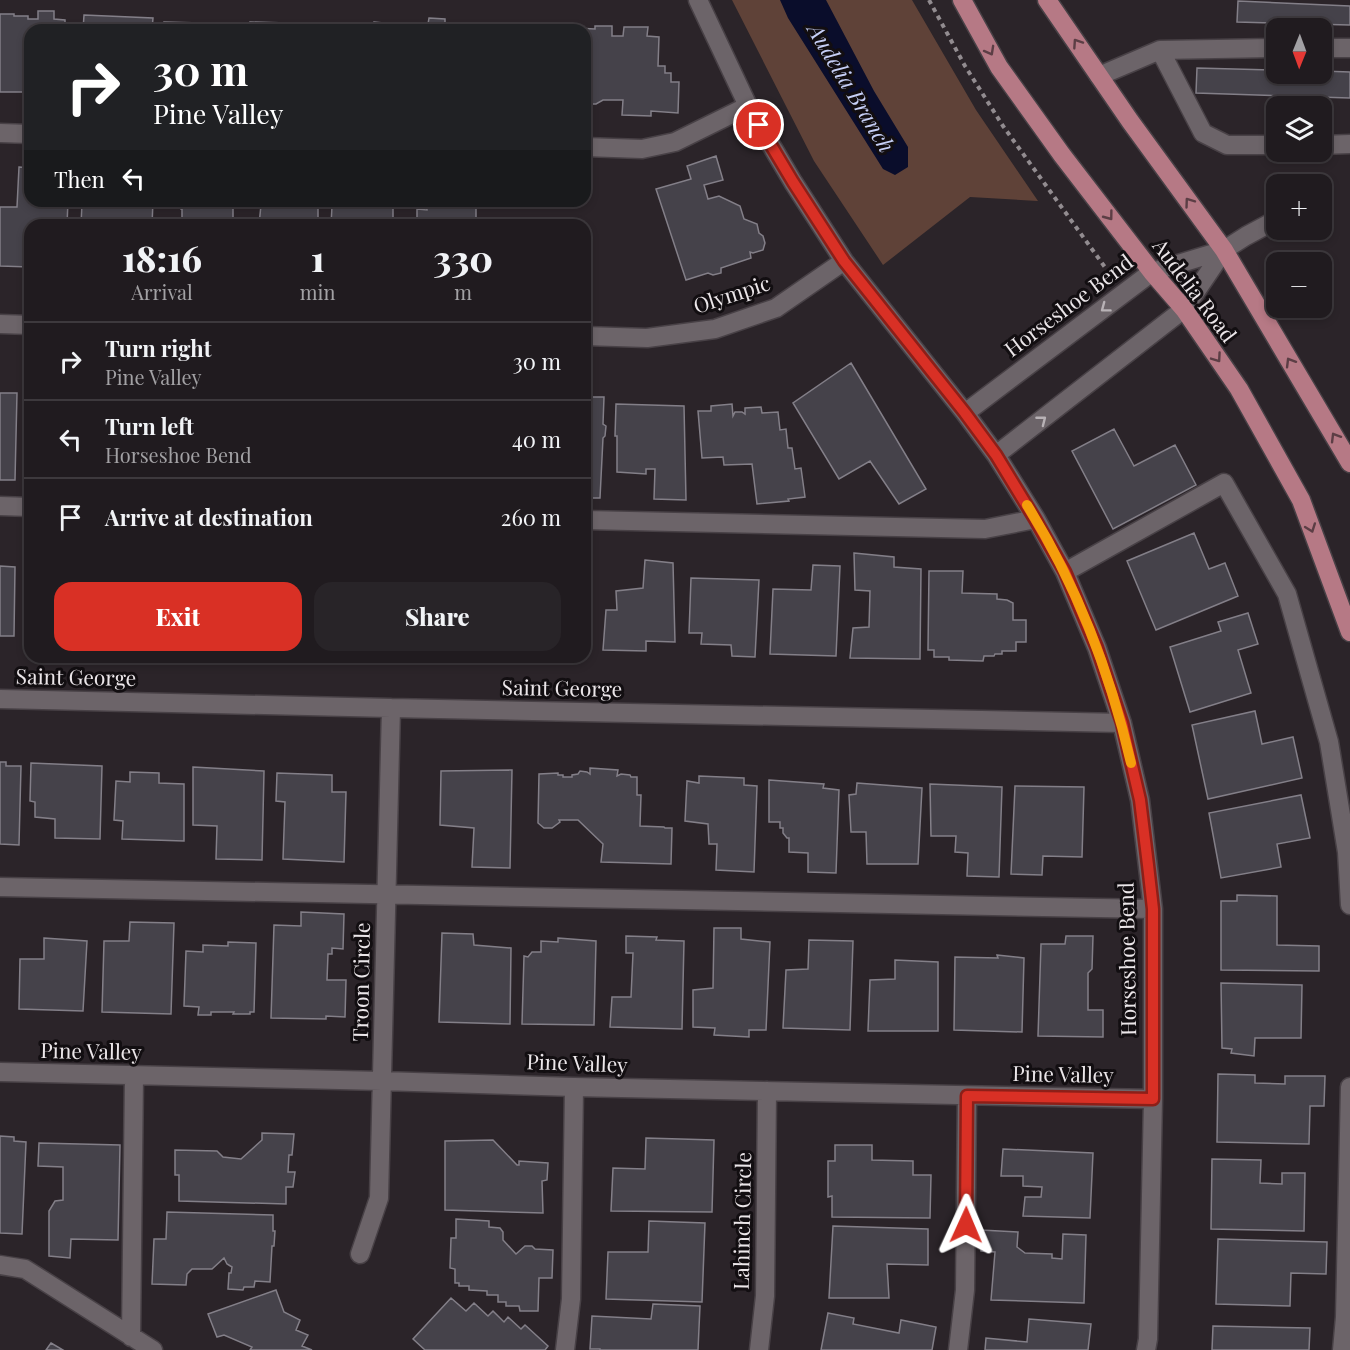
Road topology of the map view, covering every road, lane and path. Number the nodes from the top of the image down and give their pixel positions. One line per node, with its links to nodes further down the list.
1 (699, 0): 10 (street, Horseshoe Bend)
2 (929, 0): 20 (path)
3 (962, 0): 21 (main road, Audelia Road, one-way to 21)
4 (1047, 0): 9 (main road, Audelia Road, one-way to 4)
5 (1266, 48): 8 (street)
6 (1332, 48): 7 (street)
7 (1350, 48)
8 (1160, 50): 9 (street); 14 (street)
9 (1099, 76): 18 (main road, Audelia Road, one-way to 9)
10 (748, 106): 16 (street); 19 (street, Horseshoe Bend)
11 (0, 133): 12 (street)
12 (24, 134)
13 (1350, 144): 15 (street)
14 (1266, 145)
15 (1332, 145)
16 (591, 147)
17 (1266, 225): 18 (street)
18 (1224, 250): 21 (street, Horseshoe Bend); 22 (street); 28 (main road, Audelia Road, one-way to 18)
19 (844, 261): 25 (street, Olympic); 26 (street, Horseshoe Bend)
20 (1107, 270)
21 (1152, 272): 22 (main road, Audelia Road); 26 (street, Horseshoe Bend, one-way to 26)
22 (1184, 309): 27 (street, one-way to 22); 34 (main road, Audelia Road, one-way to 34)
23 (0, 324): 24 (street)
24 (24, 325)
25 (591, 336)
26 (965, 413): 27 (street, Horseshoe Bend)
27 (996, 455): 31 (street, Horseshoe Bend)
28 (1350, 463)
29 (0, 506): 30 (street)
30 (24, 507)
31 (1035, 519): 32 (street); 33 (street, Horseshoe Bend)
32 (591, 520)
33 (1065, 572): 37 (street, Horseshoe Bend); 40 (street)
34 (1350, 632)
35 (0, 699): 36 (street, Saint George)
36 (390, 708): 37 (street, Saint George); 39 (street, Troon Circle)
37 (1122, 723): 41 (street, Horseshoe Bend)
38 (0, 887): 39 (street)
39 (386, 893): 41 (street); 44 (street, Troon Circle)
40 (1350, 905)
41 (1153, 909): 49 (street, Horseshoe Bend)
42 (0, 1072): 43 (street, Pine Valley)
43 (134, 1075): 44 (street, Pine Valley); 52 (street)
44 (382, 1081): 45 (street, Pine Valley); 50 (street, Troon Circle)
45 (574, 1087): 47 (street, Pine Valley); 54 (street)
46 (1350, 1087): 58 (street)
47 (767, 1092): 48 (street, Pine Valley); 55 (street, Lahinch Circle)
48 (967, 1096): 49 (street, Pine Valley); 56 (street)
49 (1153, 1099): 57 (street, Horseshoe Bend)
50 (360, 1254)
51 (0, 1264): 52 (street)
52 (131, 1337): 53 (street)
53 (153, 1350)
54 (565, 1350)
55 (759, 1350)
56 (958, 1350)
57 (1146, 1350)
58 (1342, 1350)

